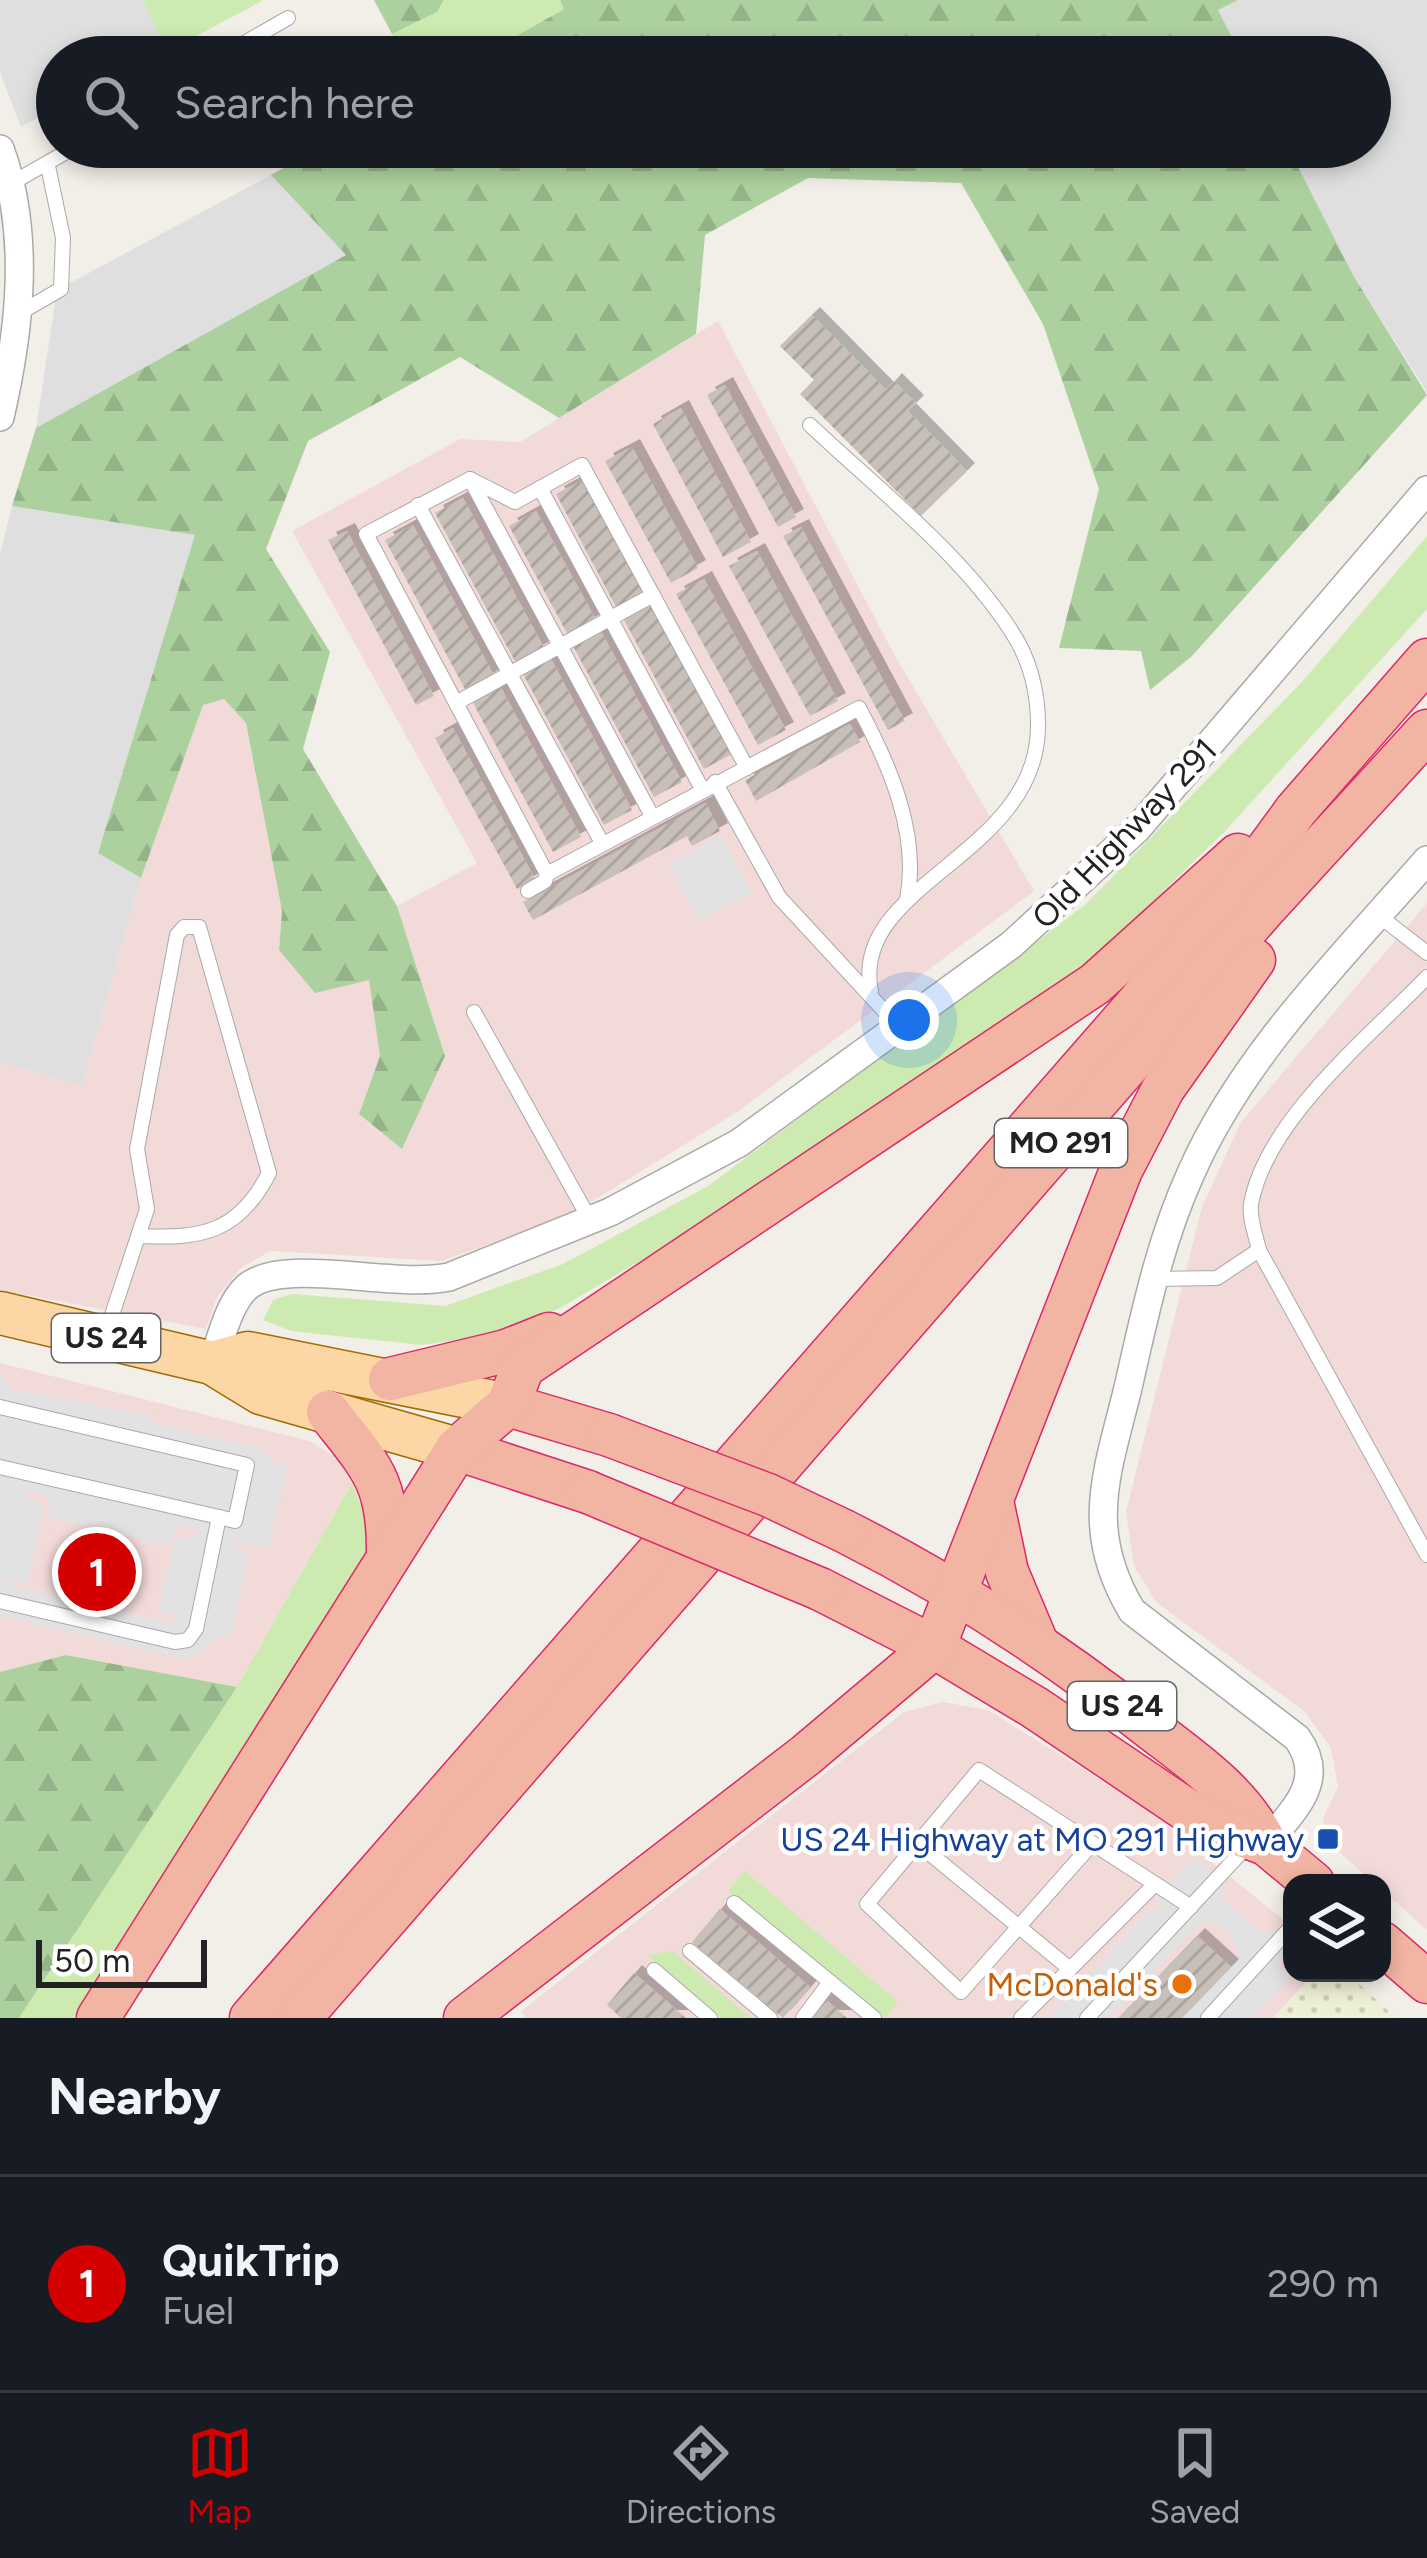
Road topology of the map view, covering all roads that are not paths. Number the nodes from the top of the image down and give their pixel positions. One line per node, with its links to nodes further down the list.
1 (288, 18): 2 (lane)
2 (257, 36)
3 (0, 149): 6 (street)
4 (44, 168): 6 (lane)
5 (48, 168): 7 (lane)
6 (12, 183): 7 (street)
7 (18, 314): 8 (street)
8 (0, 418)
9 (810, 425): 30 (lane)
10 (470, 479): 11 (lane); 13 (lane); 16 (lane)
11 (540, 488): 14 (lane); 15 (lane)
12 (1427, 490): 36 (street, Old Highway 291)
13 (418, 506): 18 (lane); 19 (lane)
14 (653, 595): 15 (lane); 21 (lane)
15 (611, 619): 16 (lane); 23 (lane)
16 (560, 646): 18 (lane); 25 (lane)
17 (1427, 659): 24 (highway, MO 291)
18 (510, 674): 19 (lane); 26 (lane)
19 (456, 703): 28 (lane)
20 (1427, 731): 22 (highway, MO 291)
21 (747, 768): 23 (lane); 30 (lane)
22 (1391, 770): 51 (highway); 78 (highway, MO 291)
23 (709, 785): 25 (lane); 34 (lane)
24 (1296, 810): 41 (highway); 77 (highway, MO 291)
25 (652, 816): 26 (lane)
26 (602, 844): 28 (lane)
27 (1427, 860): 31 (street)
28 (547, 874): 29 (lane)
29 (528, 891)
30 (908, 900): 34 (lane)
31 (1378, 915): 32 (lane); 40 (street)
32 (1427, 953)
33 (1427, 977): 39 (lane)
34 (871, 991): 36 (lane)
35 (474, 1012): 37 (lane)
36 (900, 1028): 37 (street, Old Highway 291)
37 (590, 1220): 44 (street, Old Highway 291)
38 (142, 1236): 38 (lane); 43 (lane)
39 (1259, 1250): 40 (lane); 54 (lane)
40 (1154, 1279): 62 (street)
41 (600, 1312): 45 (highway); 46 (highway)
42 (0, 1313): 43 (main road, US 24)
43 (105, 1338): 44 (main road, US 24)
44 (212, 1363): 45 (main road, US 24); 48 (main road, US 24)
45 (390, 1379): 46 (main road, US 24)
46 (508, 1405): 49 (highway); 55 (highway, US 24, bridge)
47 (0, 1407): 52 (lane)
48 (328, 1412): 49 (main road, US 24); 53 (highway)
49 (457, 1448): 53 (highway); 58 (highway, US 24, bridge)
50 (0, 1467): 52 (lane)
51 (992, 1501): 55 (highway); 57 (highway)
52 (219, 1517): 56 (lane)
53 (388, 1555): 76 (highway)
54 (1427, 1555)
55 (957, 1592): 57 (highway, US 24); 58 (highway)
56 (0, 1600)
57 (1036, 1640): 62 (highway, US 24)
58 (934, 1647): 59 (highway, US 24); 60 (highway)
59 (976, 1672): 60 (highway); 62 (highway, US 24)
60 (877, 1697): 79 (highway)
61 (916, 1842): 63 (lane); 68 (lane); 68 (lane)
62 (1259, 1842): 64 (highway, US 24); 67 (lane)
63 (1091, 1845): 65 (lane); 68 (lane)
64 (1301, 1874)
65 (1154, 1885): 67 (lane); 73 (lane)
66 (734, 1903): 74 (lane)
67 (1191, 1906): 85 (lane)
68 (1021, 1925): 73 (lane)
69 (1283, 1936): 86 (lane)
70 (690, 1951): 81 (lane)
71 (1391, 1951): 75 (highway)
72 (654, 1970): 80 (lane)
73 (1070, 1970): 84 (lane)
74 (830, 1982): 82 (lane); 83 (lane)
75 (1427, 1982)
76 (98, 2018)
77 (251, 2018)
78 (300, 2018)
79 (465, 2018)
80 (710, 2018)
81 (770, 2018)
82 (803, 2018)
83 (874, 2018)
84 (1021, 2018)
85 (1088, 2018)
86 (1208, 2018)

